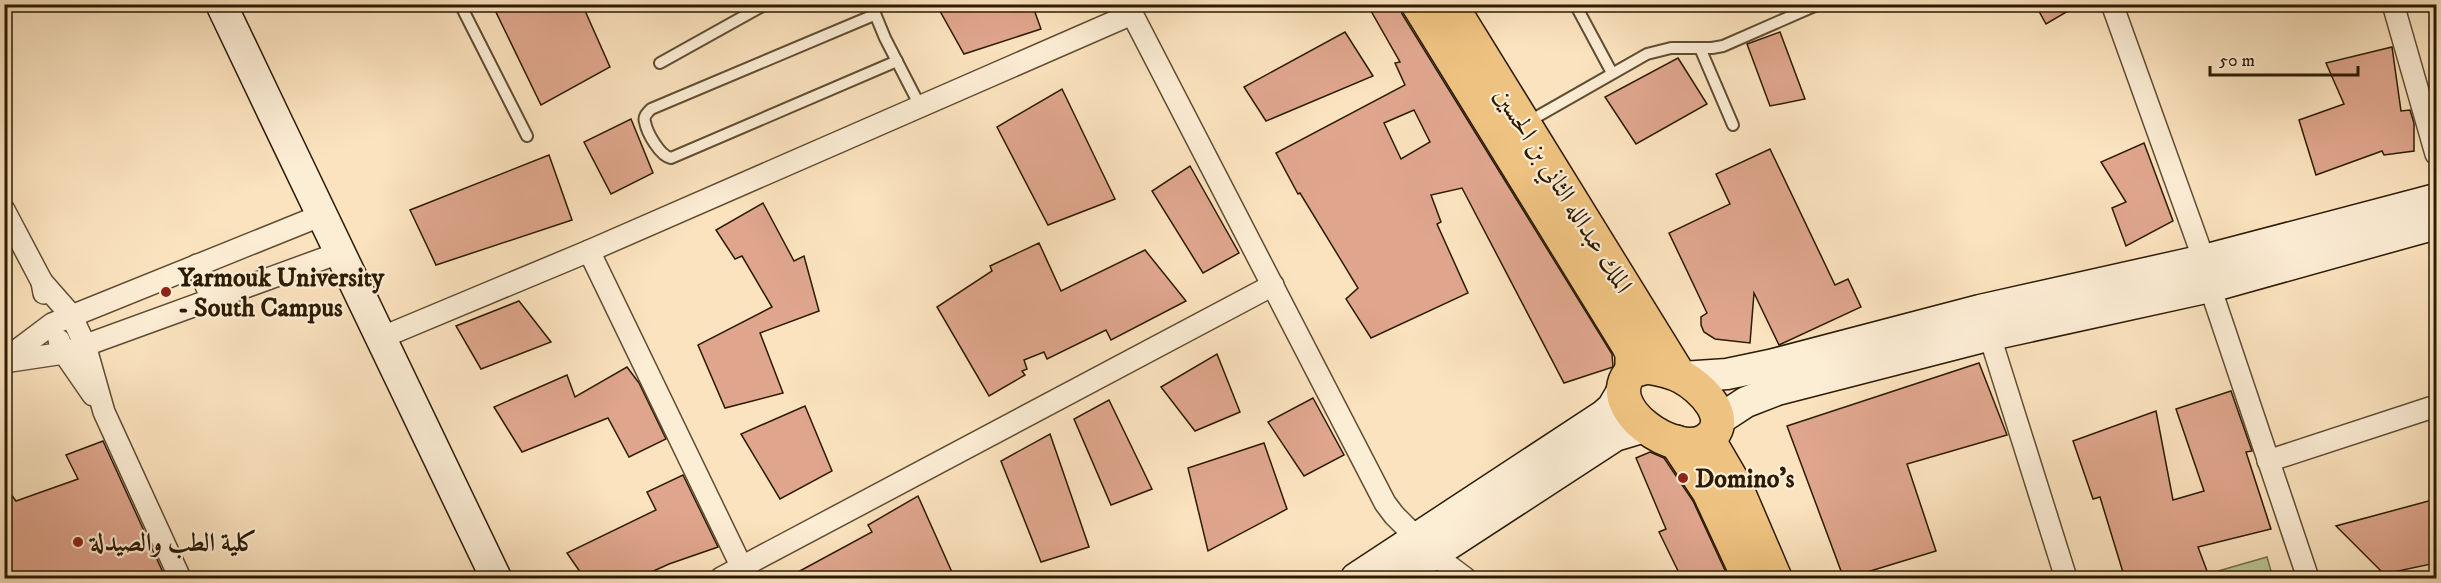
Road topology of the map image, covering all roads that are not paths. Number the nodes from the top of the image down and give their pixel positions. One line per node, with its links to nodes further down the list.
1 (221, 4): 23 (street)
2 (460, 4): 19 (lane)
3 (766, 4): 14 (lane)
4 (1418, 4): 40 (main road, الملك عبدالله الثاني بن الحسين)
5 (1450, 4): 17 (main road, الملك عبدالله الثاني بن الحسين)
6 (1575, 4): 15 (lane)
7 (1819, 4): 12 (lane)
8 (2112, 4): 28 (street)
9 (2393, 4): 20 (street)
10 (1129, 9): 16 (street); 30 (street)
11 (873, 10): 13 (lane); 13 (lane)
12 (1701, 48): 15 (lane); 18 (lane)
13 (897, 61): 16 (lane)
14 (660, 63)
15 (1611, 73): 17 (lane)
16 (920, 106): 25 (street)
17 (1523, 125): 39 (main road, الملك عبدالله الثاني بن الحسين)
18 (1733, 125)
19 (527, 136)
20 (2436, 154)
21 (2436, 199): 28 (street)
22 (4, 210): 29 (street)
23 (322, 215): 26 (street); 27 (street)
24 (2436, 224): 28 (street)
25 (589, 251): 35 (street); 47 (street)
26 (339, 253): 31 (street); 35 (street)
27 (197, 265): 31 (street); 32 (street)
28 (2207, 274): 33 (street); 45 (street)
29 (42, 282): 32 (street); 34 (street)
30 (1273, 285): 46 (street); 47 (street)
31 (212, 299): 36 (street)
32 (71, 315): 34 (street); 36 (street)
33 (1986, 323): 39 (street); 44 (street); 56 (street)
34 (52, 324): 37 (street); 38 (street)
35 (383, 338): 49 (street)
36 (85, 345): 37 (street); 42 (street)
37 (64, 353): 38 (street); 42 (street)
38 (4, 361)
39 (1681, 376): 40 (main road); 44 (main road)
40 (1627, 381): 43 (main road); 46 (street)
41 (2436, 406): 45 (street)
42 (104, 412): 48 (street)
43 (1645, 427): 44 (main road); 46 (street)
44 (1701, 434): 54 (main road); 55 (main road)
45 (2268, 461): 57 (street)
46 (1425, 546): 51 (street); 52 (street); 53 (street)
47 (744, 573): 50 (street)
48 (180, 579)
49 (496, 579)
50 (721, 579)
51 (1356, 579)
52 (1397, 579)
53 (1465, 579)
54 (1749, 579)
55 (1775, 579)
56 (2066, 579)
57 (2308, 579)

